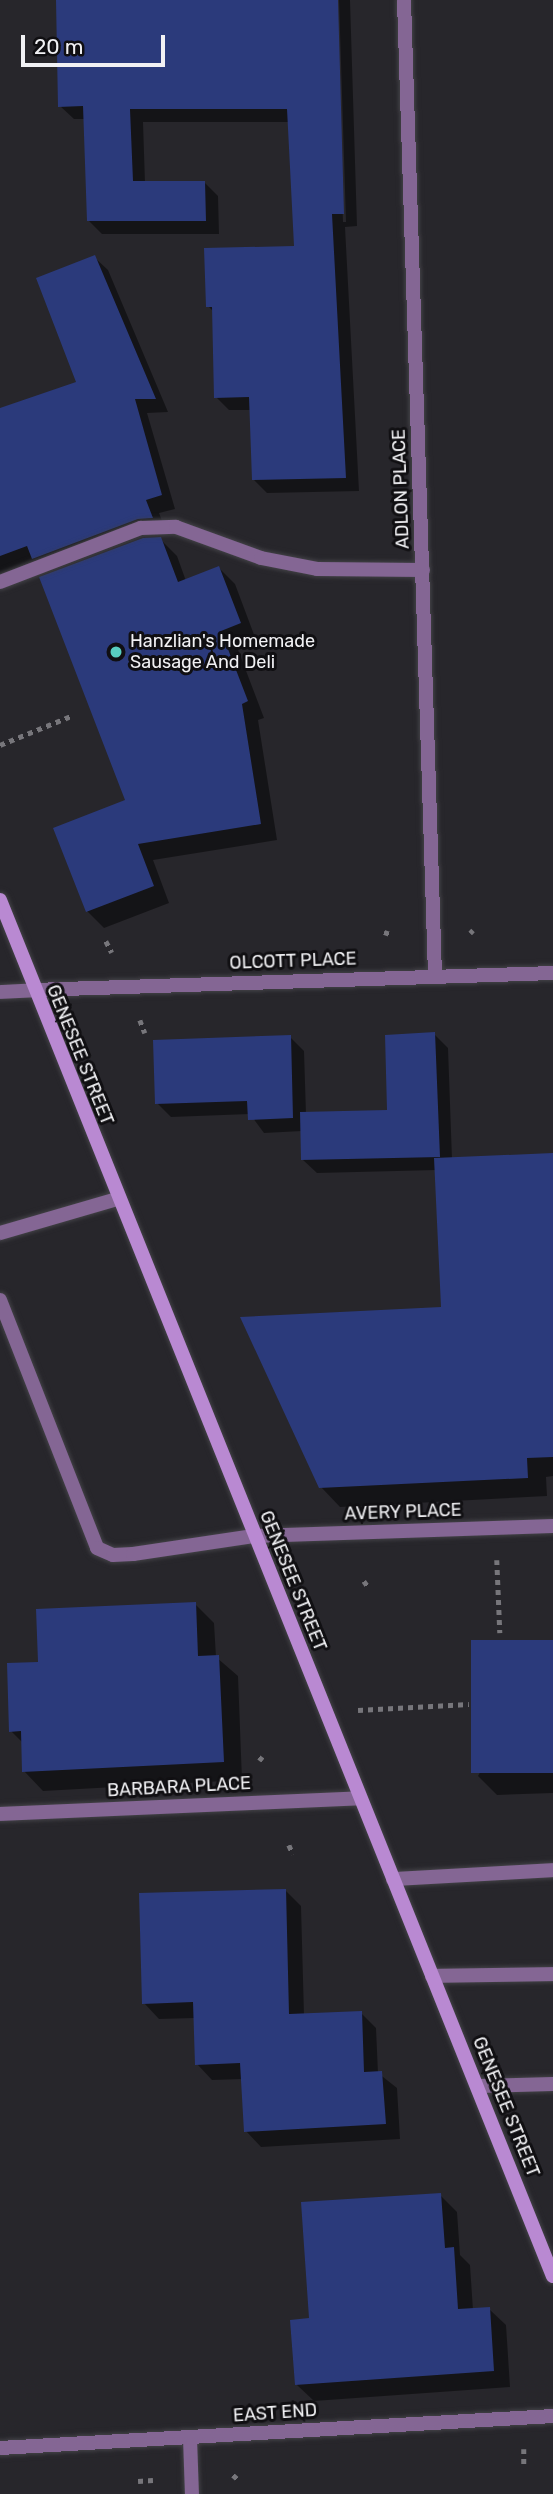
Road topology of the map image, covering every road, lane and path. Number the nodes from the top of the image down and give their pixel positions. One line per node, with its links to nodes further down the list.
1 (404, 0): 2 (street, ADLON PLACE)
2 (423, 570): 3 (street); 10 (street, ADLON PLACE)
3 (0, 583)
4 (71, 716): 5 (path)
5 (0, 745)
6 (0, 900): 11 (main road, GENESEE STREET)
7 (106, 941): 8 (path)
8 (111, 953)
9 (553, 973): 10 (street, OLCOTT PLACE)
10 (435, 976): 11 (street, OLCOTT PLACE)
11 (33, 990): 12 (street, OLCOTT PLACE); 15 (main road, GENESEE STREET)
12 (0, 992)
13 (140, 1020): 14 (path)
14 (145, 1032)
15 (117, 1199): 16 (street); 19 (main road, GENESEE STREET)
16 (0, 1233)
17 (0, 1300): 19 (street, AVERY PLACE)
18 (553, 1526): 19 (street, AVERY PLACE)
19 (254, 1536): 26 (main road, GENESEE STREET)
20 (497, 1562): 23 (path)
21 (364, 1581): 22 (path)
22 (369, 1588)
23 (500, 1633)
24 (470, 1704): 25 (path)
25 (382, 1709)
26 (360, 1798): 27 (street, BARBARA PLACE); 31 (main road, GENESEE STREET)
27 (0, 1814)
28 (289, 1845): 29 (path)
29 (293, 1854)
30 (553, 1870): 31 (street)
31 (393, 1879): 33 (main road, GENESEE STREET)
32 (553, 1974): 33 (street)
33 (432, 1976): 35 (main road, GENESEE STREET)
34 (553, 2084): 35 (street)
35 (477, 2086): 36 (main road, GENESEE STREET)
36 (553, 2276)
37 (553, 2416): 38 (street, EAST END)
38 (190, 2438): 40 (street, EAST END); 46 (street)
39 (523, 2445): 41 (path)
40 (0, 2448)
41 (524, 2466)
42 (233, 2475): 45 (path)
43 (153, 2480): 44 (path)
44 (138, 2481)
45 (240, 2481)
46 (192, 2494)

